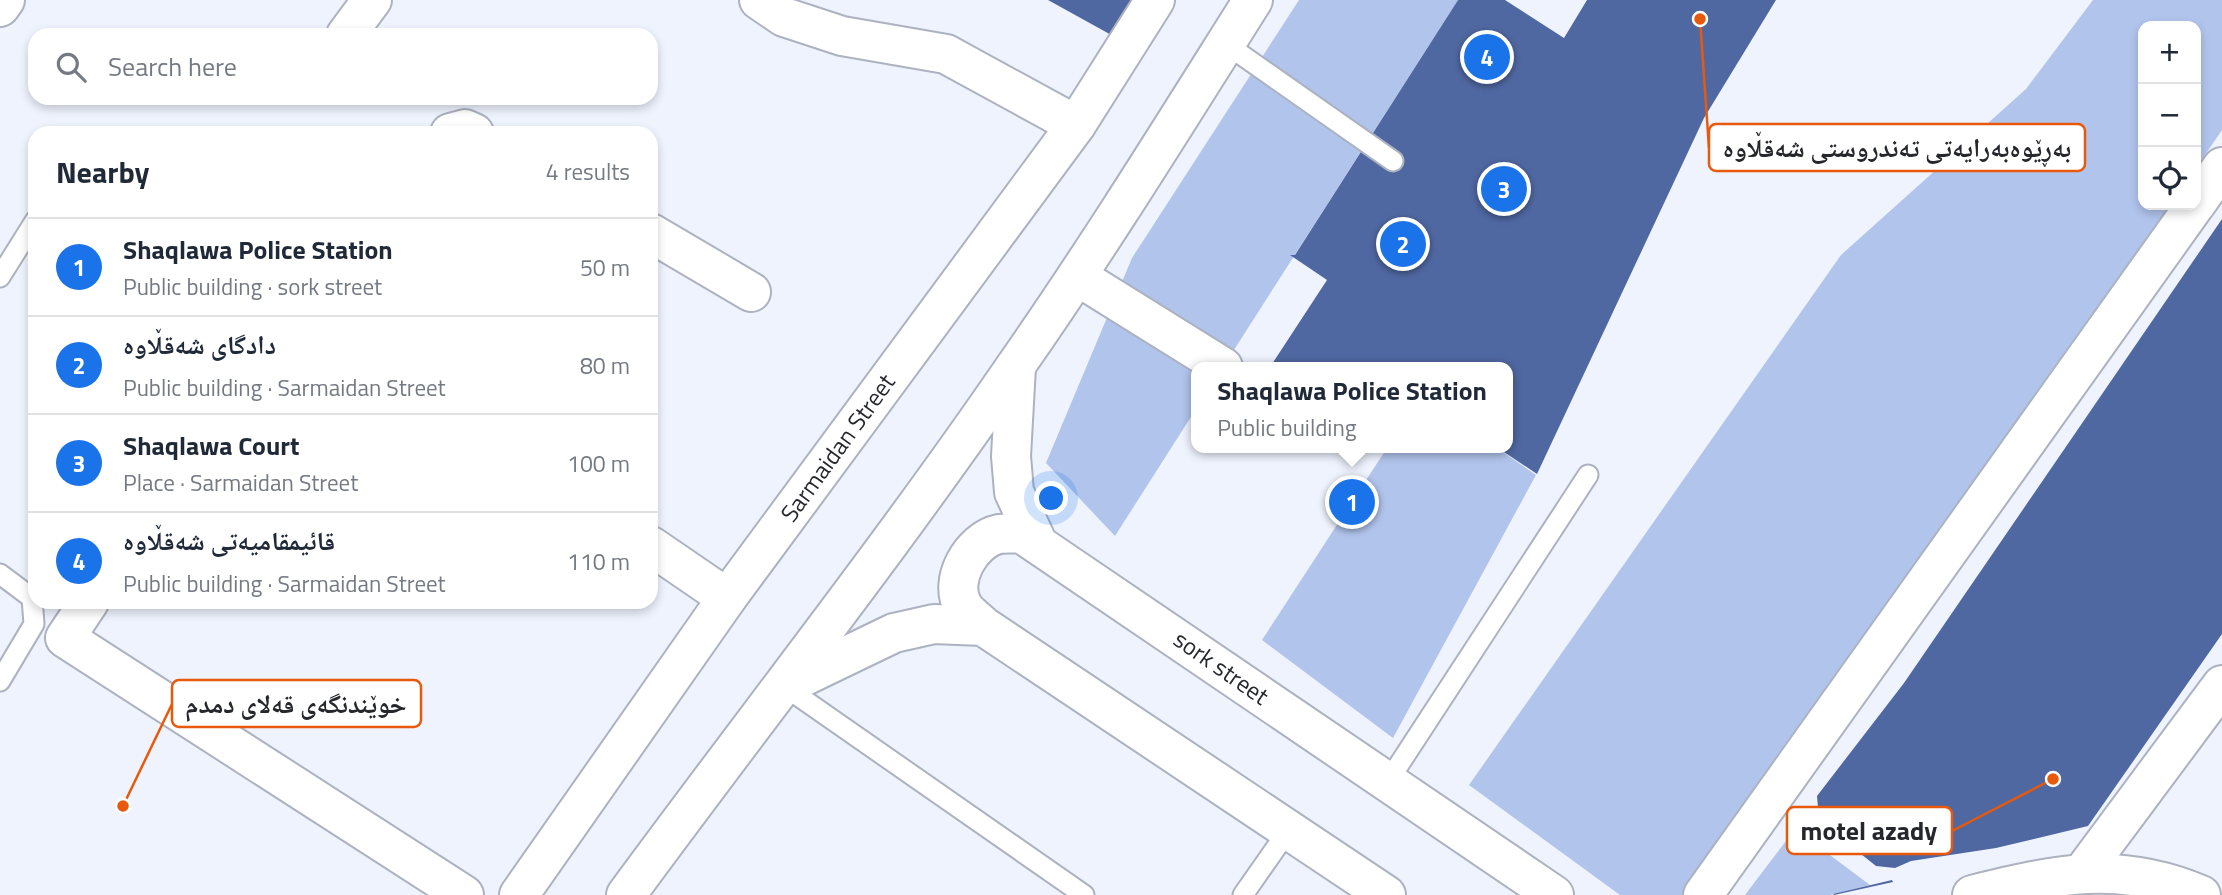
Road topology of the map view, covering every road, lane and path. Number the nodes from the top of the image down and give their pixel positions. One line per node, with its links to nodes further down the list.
1 (5, 0): 6 (street)
2 (372, 0): 7 (street)
3 (759, 0): 9 (street)
4 (1155, 0): 9 (street, Sarmaidan Street)
5 (1253, 0): 8 (street)
6 (0, 7)
7 (351, 28)
8 (1226, 44): 10 (lane); 16 (street)
9 (1076, 125): 26 (street, Sarmaidan Street)
10 (1392, 161)
11 (2222, 167): 12 (street)
12 (2201, 196)
13 (2191, 210): 43 (street)
14 (28, 232): 17 (lane)
15 (658, 237): 18 (street)
16 (1077, 276): 19 (street); 20 (street)
17 (0, 277)
18 (751, 292)
19 (1215, 362)
20 (1016, 367): 22 (street); 32 (street)
21 (1588, 474): 33 (lane)
22 (1037, 542): 29 (street); 33 (street, sork street)
23 (658, 551): 26 (street)
24 (0, 574): 25 (lane)
25 (28, 595)
26 (727, 598): 37 (street, Sarmaidan Street)
27 (33, 609): 30 (lane)
28 (84, 609): 36 (street)
29 (983, 626): 32 (street); 34 (street)
30 (0, 681)
31 (2222, 685): 35 (street)
32 (783, 686): 38 (street); 39 (lane)
33 (1387, 783): 42 (street, sork street)
34 (1287, 832): 40 (lane); 41 (street)
35 (2082, 872): 44 (street); 45 (street)
36 (464, 895)
37 (519, 895)
38 (626, 895)
39 (1084, 895)
40 (1243, 895)
41 (1386, 895)
42 (1554, 895)
43 (1703, 895)
44 (1972, 895)
45 (2202, 895)

